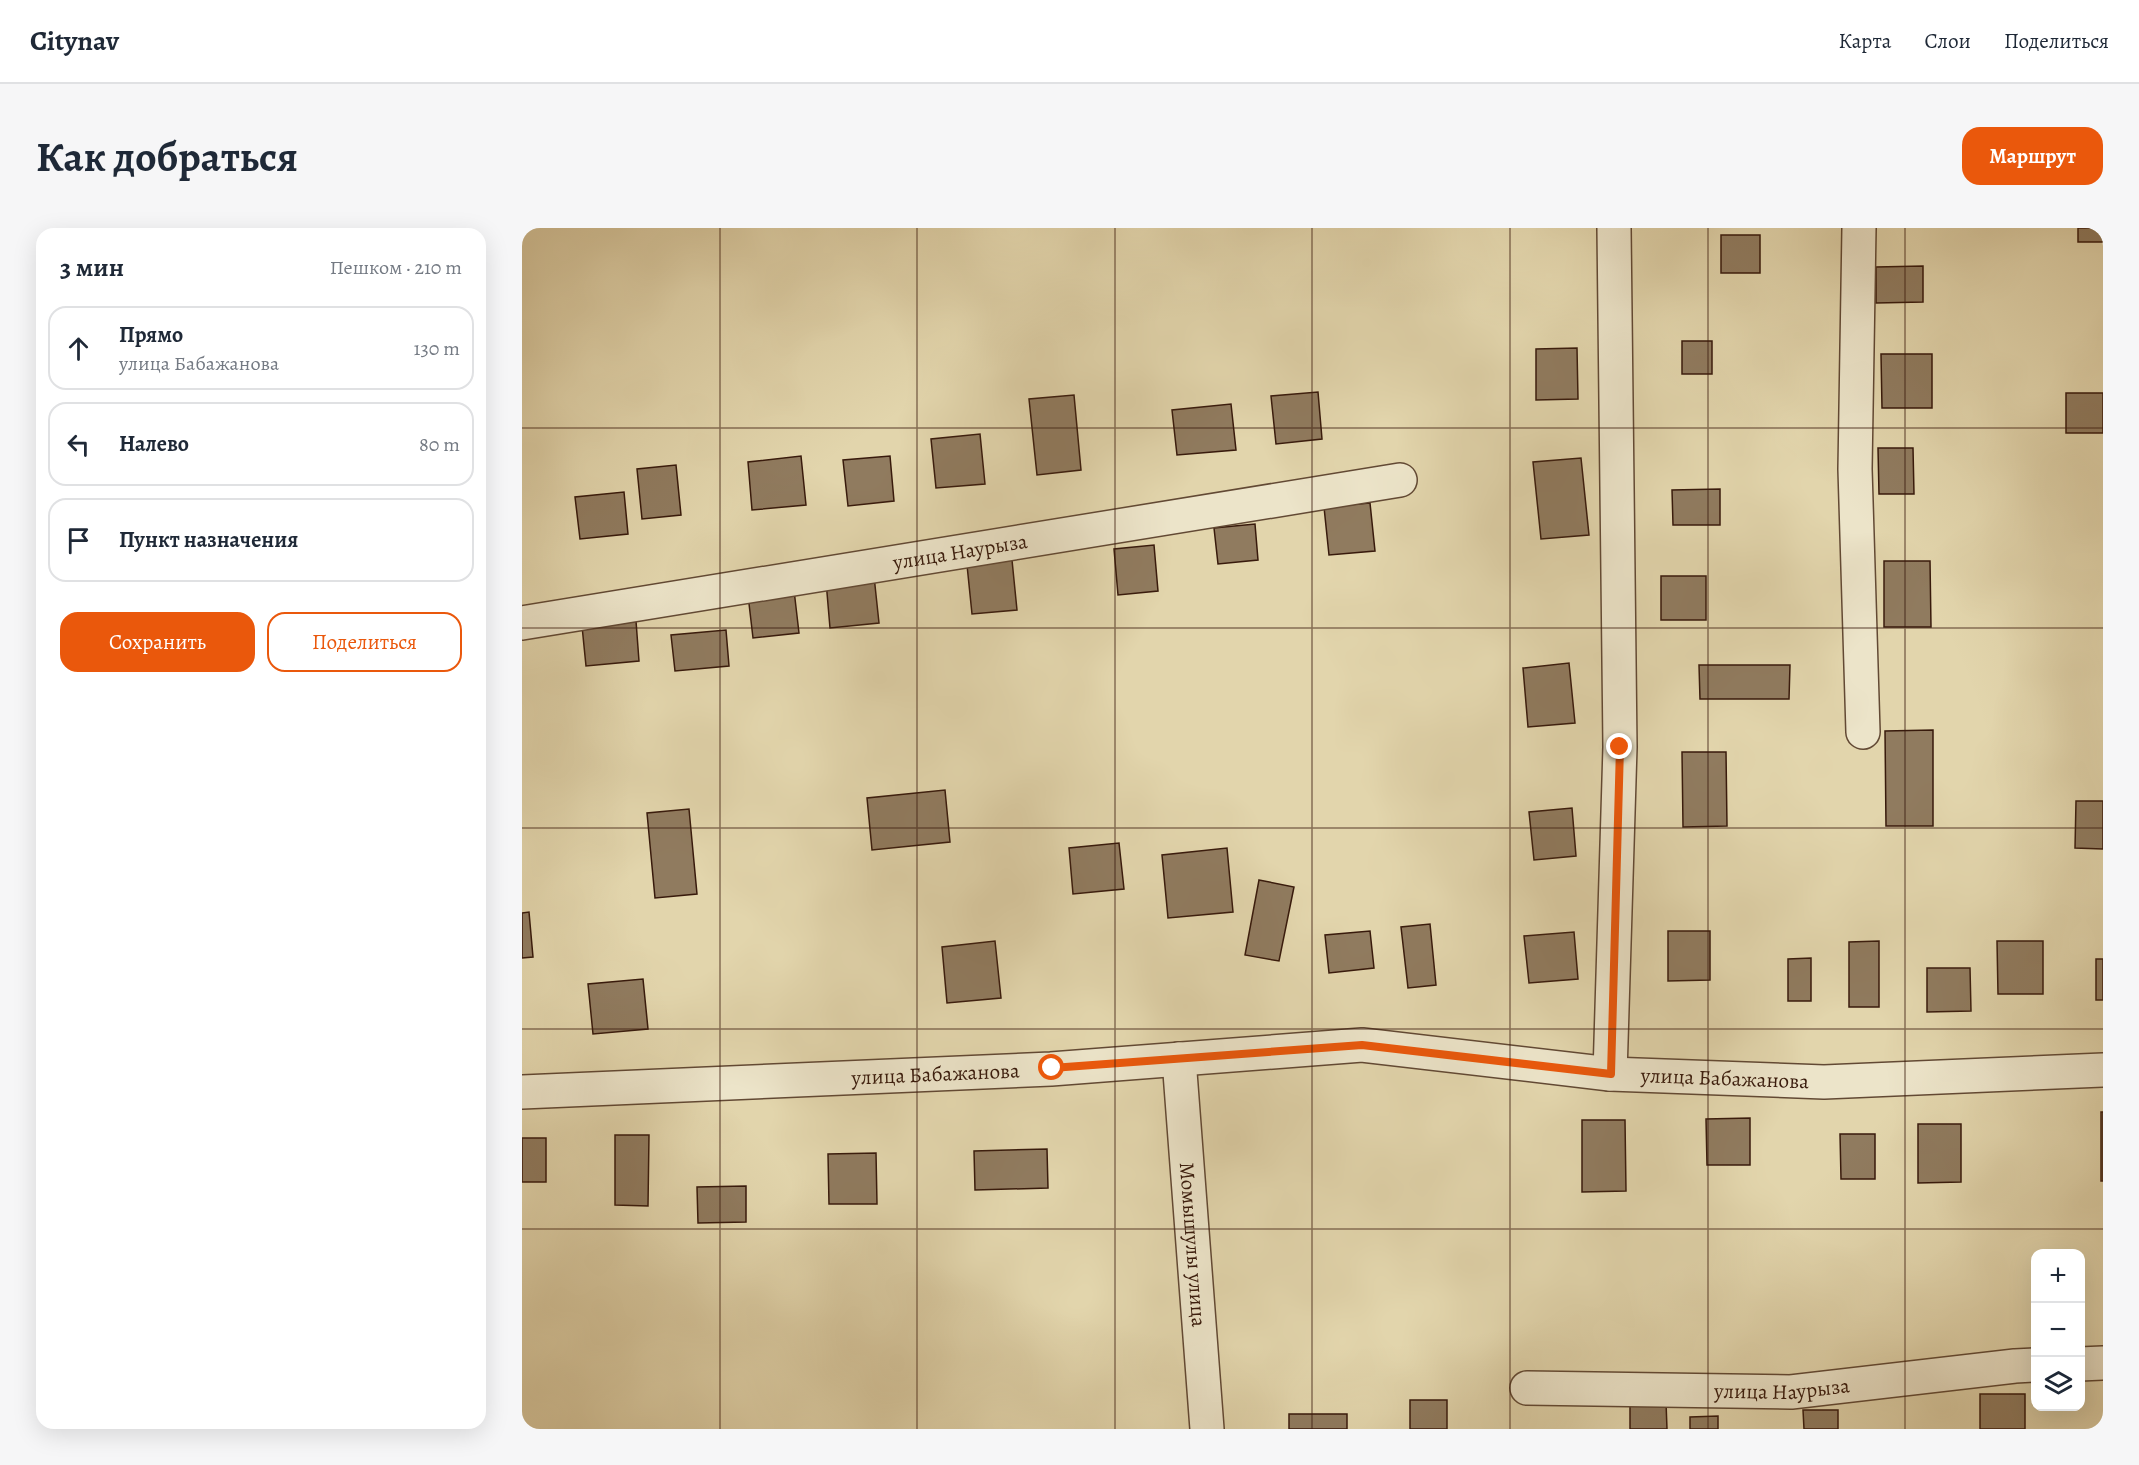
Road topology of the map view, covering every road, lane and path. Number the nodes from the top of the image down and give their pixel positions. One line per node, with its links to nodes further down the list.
1 (1614, 228): 8 (street)
2 (1859, 228): 5 (street)
3 (1400, 480): 4 (street, улица Наурыза)
4 (522, 623)
5 (1863, 732)
6 (1179, 1059): 8 (street, улица Бабажанова); 9 (street, улица Бабажанова); 14 (street, Момышулы улица)
7 (2103, 1070): 8 (street, улица Бабажанова)
8 (1611, 1074)
9 (522, 1092)
10 (2103, 1363): 11 (street)
11 (2085, 1364)
12 (2031, 1365): 13 (street, улица Наурыза)
13 (1527, 1388)
14 (1207, 1429)

